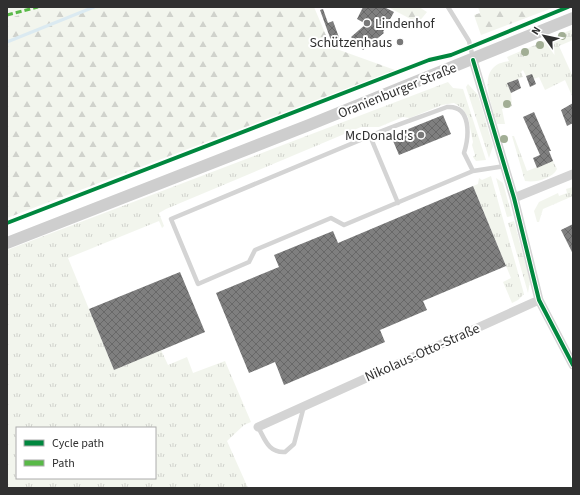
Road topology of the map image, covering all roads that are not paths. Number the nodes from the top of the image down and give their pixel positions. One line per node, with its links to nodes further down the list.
1 (448, 7): 3 (lane)
2 (573, 18): 3 (main road, Oranienburger Straße)
3 (473, 60): 5 (street); 10 (main road, Oranienburger Straße)
4 (370, 136): 6 (lane); 9 (lane); 9 (lane)
5 (505, 166): 6 (lane); 8 (street)
6 (473, 172): 9 (lane)
7 (573, 174): 8 (street)
8 (514, 198): 11 (street)
9 (398, 203)
10 (7, 243)
11 (539, 300): 12 (street); 13 (street, Nikolaus-Otto-Straße)
12 (573, 365)
13 (304, 406): 14 (street, Nikolaus-Otto-Straße); 14 (lane, Nikolaus-Otto-Straße)
14 (258, 427)

